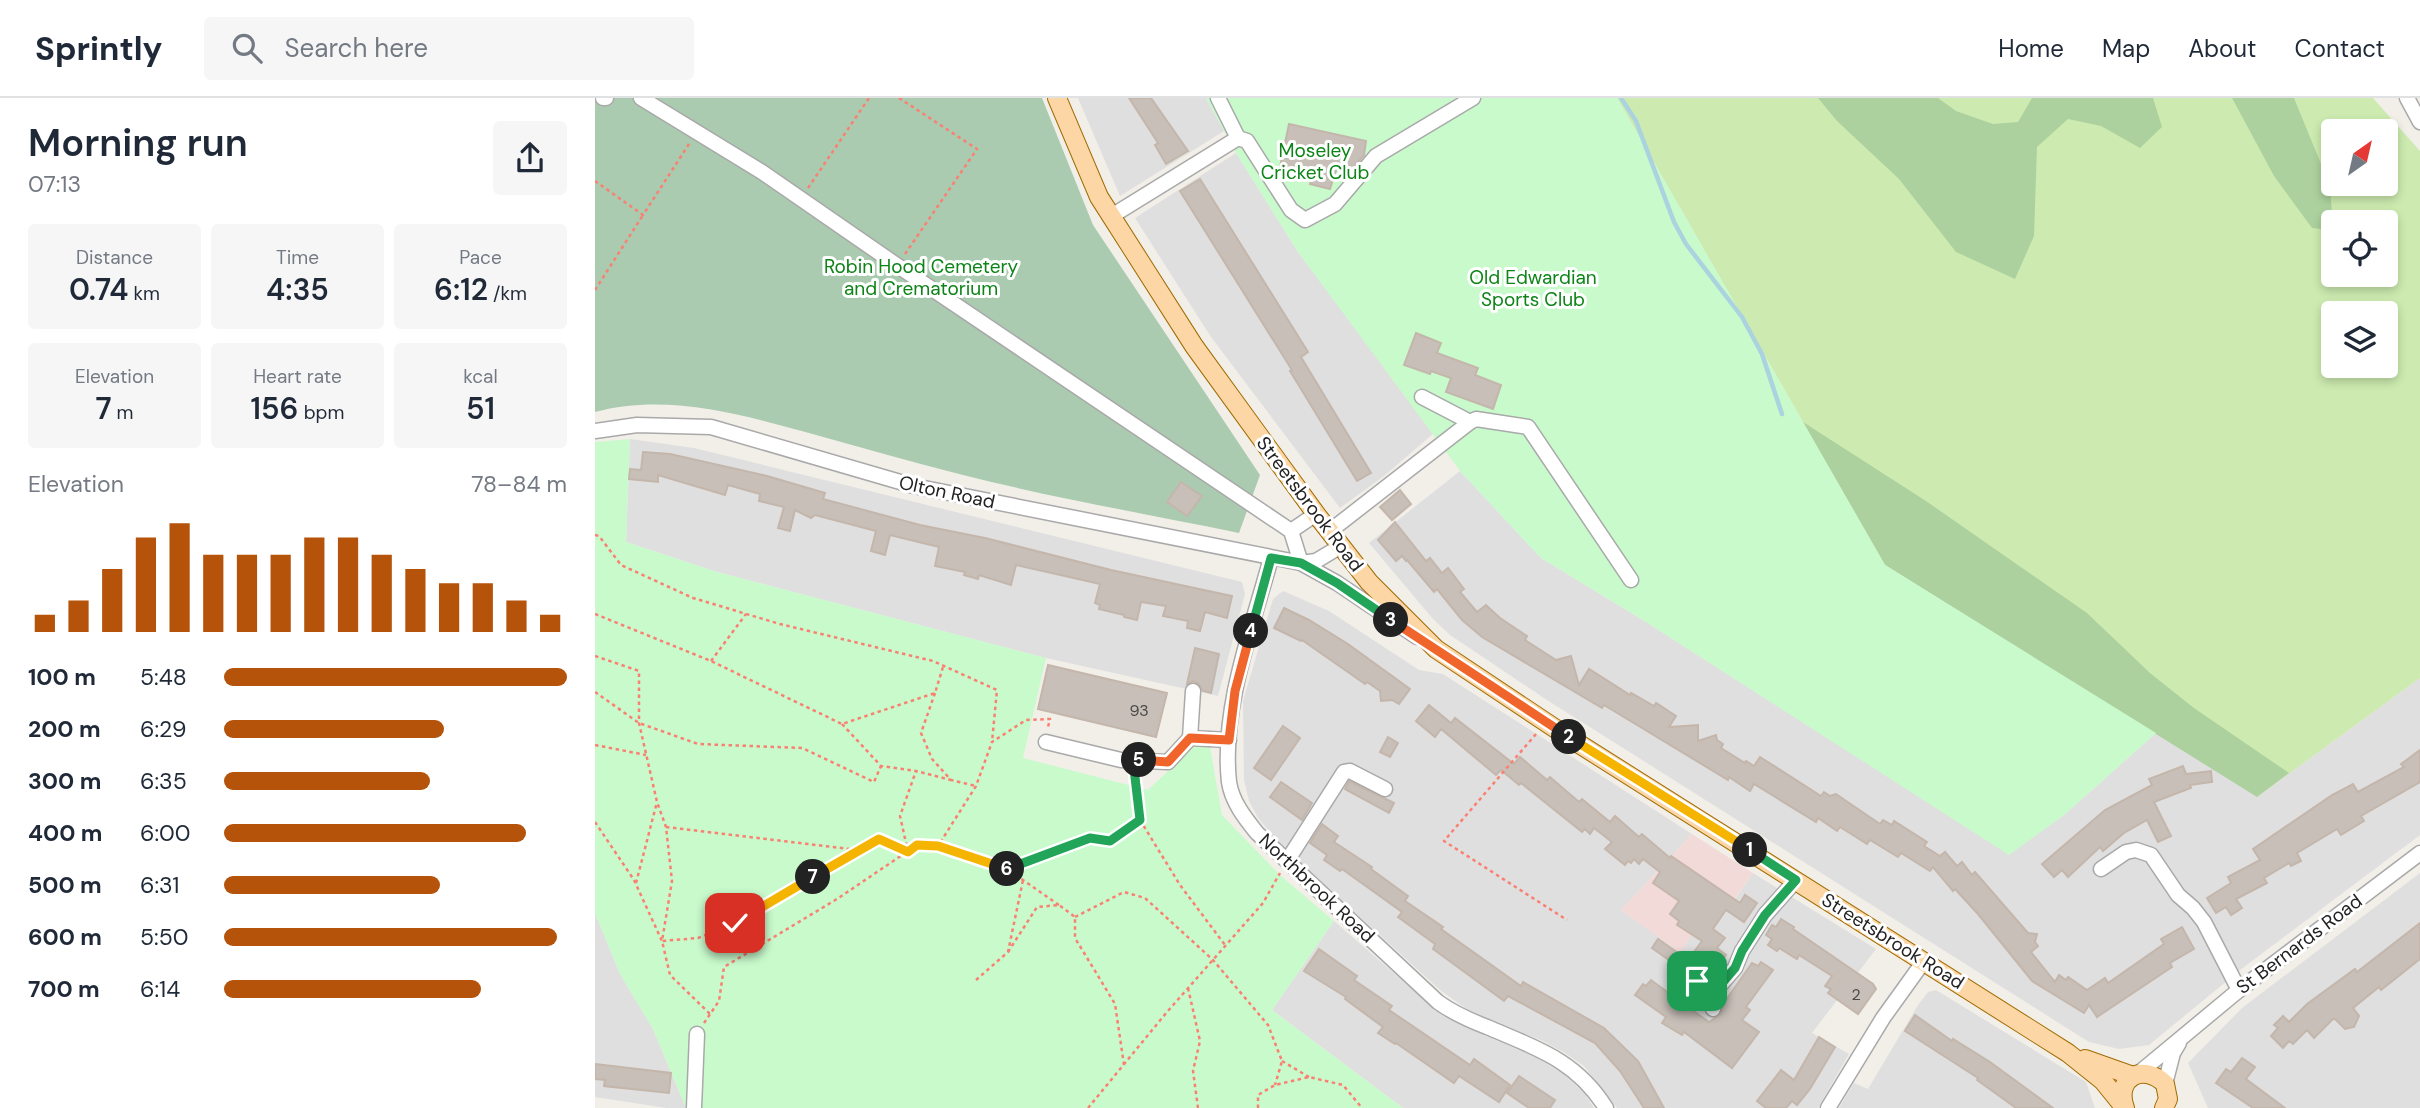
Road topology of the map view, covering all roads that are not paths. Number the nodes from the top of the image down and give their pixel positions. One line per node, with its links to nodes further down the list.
1 (641, 98): 13 (street)
2 (1057, 98): 8 (main road, Streetsbrook Road)
3 (1218, 98): 7 (street)
4 (1473, 98): 7 (street)
5 (2407, 98): 6 (street)
6 (2420, 122)
7 (1238, 138): 8 (street)
8 (1110, 217): 12 (main road, Streetsbrook Road)
9 (1422, 397): 10 (street)
10 (1470, 422): 14 (street); 18 (street)
11 (595, 430): 16 (street, Olton Road)
12 (1316, 514): 13 (street); 14 (main road, Streetsbrook Road)
13 (1291, 531): 17 (street)
14 (1330, 531): 15 (main road, Streetsbrook Road)
15 (1341, 546): 17 (street); 19 (main road, Streetsbrook Road)
16 (1271, 558): 17 (street, Olton Road); 22 (street, Northbrook Road)
17 (1301, 563): 19 (street, Olton Road)
18 (1631, 580)
19 (1436, 649): 28 (main road, Streetsbrook Road)
20 (1193, 691): 21 (street)
21 (1190, 738): 22 (street); 23 (street)
22 (1229, 740): 26 (street, Northbrook Road)
23 (1046, 742)
24 (1385, 789): 26 (street)
25 (2420, 853): 32 (street, St Bernards Road)
26 (1287, 861): 40 (street, Northbrook Road)
27 (2101, 869): 32 (street)
28 (1796, 880): 29 (main road, Streetsbrook Road); 31 (street)
29 (1924, 961): 36 (main road, Streetsbrook Road); 41 (street)
30 (1697, 981): 31 (street)
31 (1716, 990): 33 (street)
32 (2239, 990): 35 (street, St Bernards Road)
33 (1713, 1009)
34 (697, 1034): 39 (street)
35 (2181, 1039): 37 (street, St Bernards Road); 38 (street, St Bernards Road)
36 (2069, 1053): 37 (main road, Streetsbrook Road); 42 (main road, Streetsbrook Road)
37 (2136, 1075): 38 (main road, Streetsbrook Road); 42 (main road)
38 (2166, 1095): 43 (main road)
39 (694, 1108)
40 (1606, 1108)
41 (1828, 1108)
42 (2124, 1108)
43 (2181, 1108)

